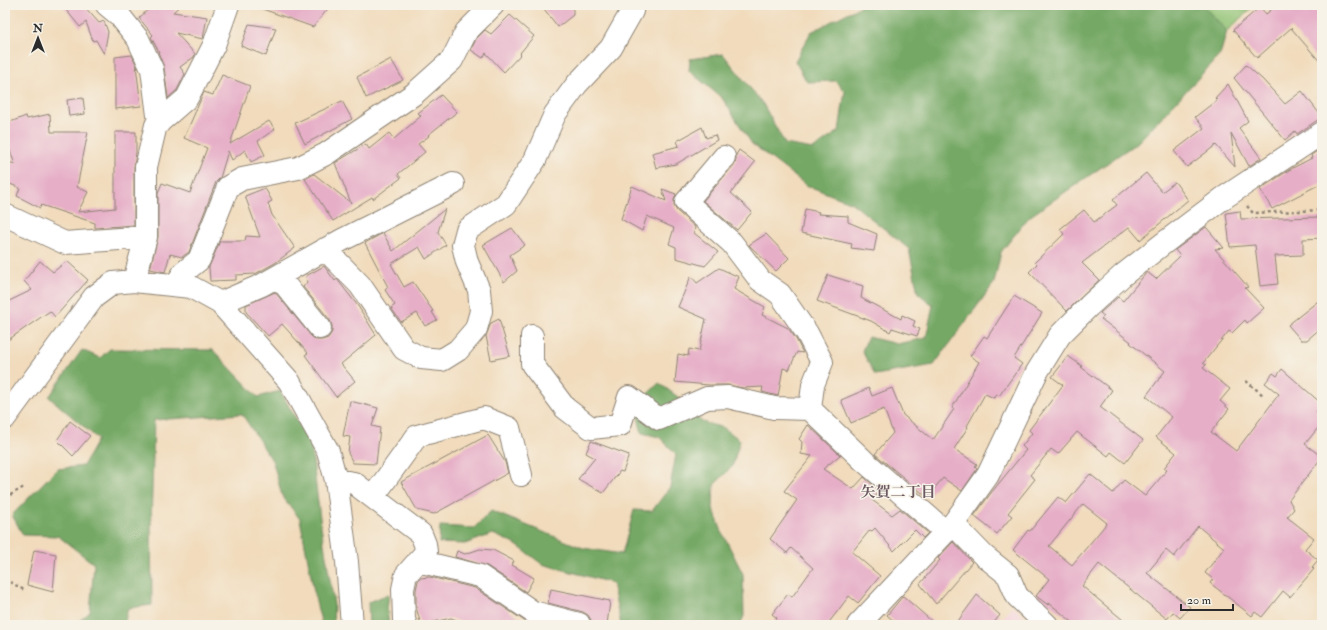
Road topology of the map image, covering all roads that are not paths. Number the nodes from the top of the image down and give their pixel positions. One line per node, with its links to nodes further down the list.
1 (107, 5): 5 (street)
2 (228, 5): 5 (street)
3 (493, 5): 14 (street)
4 (633, 5): 11 (street)
5 (159, 123): 10 (street)
6 (1322, 133): 23 (street)
7 (724, 156): 18 (street)
8 (453, 184): 11 (street)
9 (5, 215): 10 (street)
10 (146, 237): 13 (street)
11 (325, 249): 12 (street)
12 (278, 276): 15 (street); 16 (street)
13 (134, 281): 14 (street); 19 (street)
14 (176, 285): 15 (street)
15 (220, 303): 21 (street)
16 (320, 328)
17 (532, 336): 18 (street)
18 (810, 409): 23 (street)
19 (5, 418)
20 (521, 475): 22 (street)
21 (336, 480): 22 (street); 26 (street)
22 (373, 497): 24 (street)
23 (949, 528): 28 (street); 29 (street)
24 (418, 561): 25 (street); 27 (street)
25 (579, 624)
26 (352, 625)
27 (406, 625)
28 (858, 625)
29 (1047, 625)

